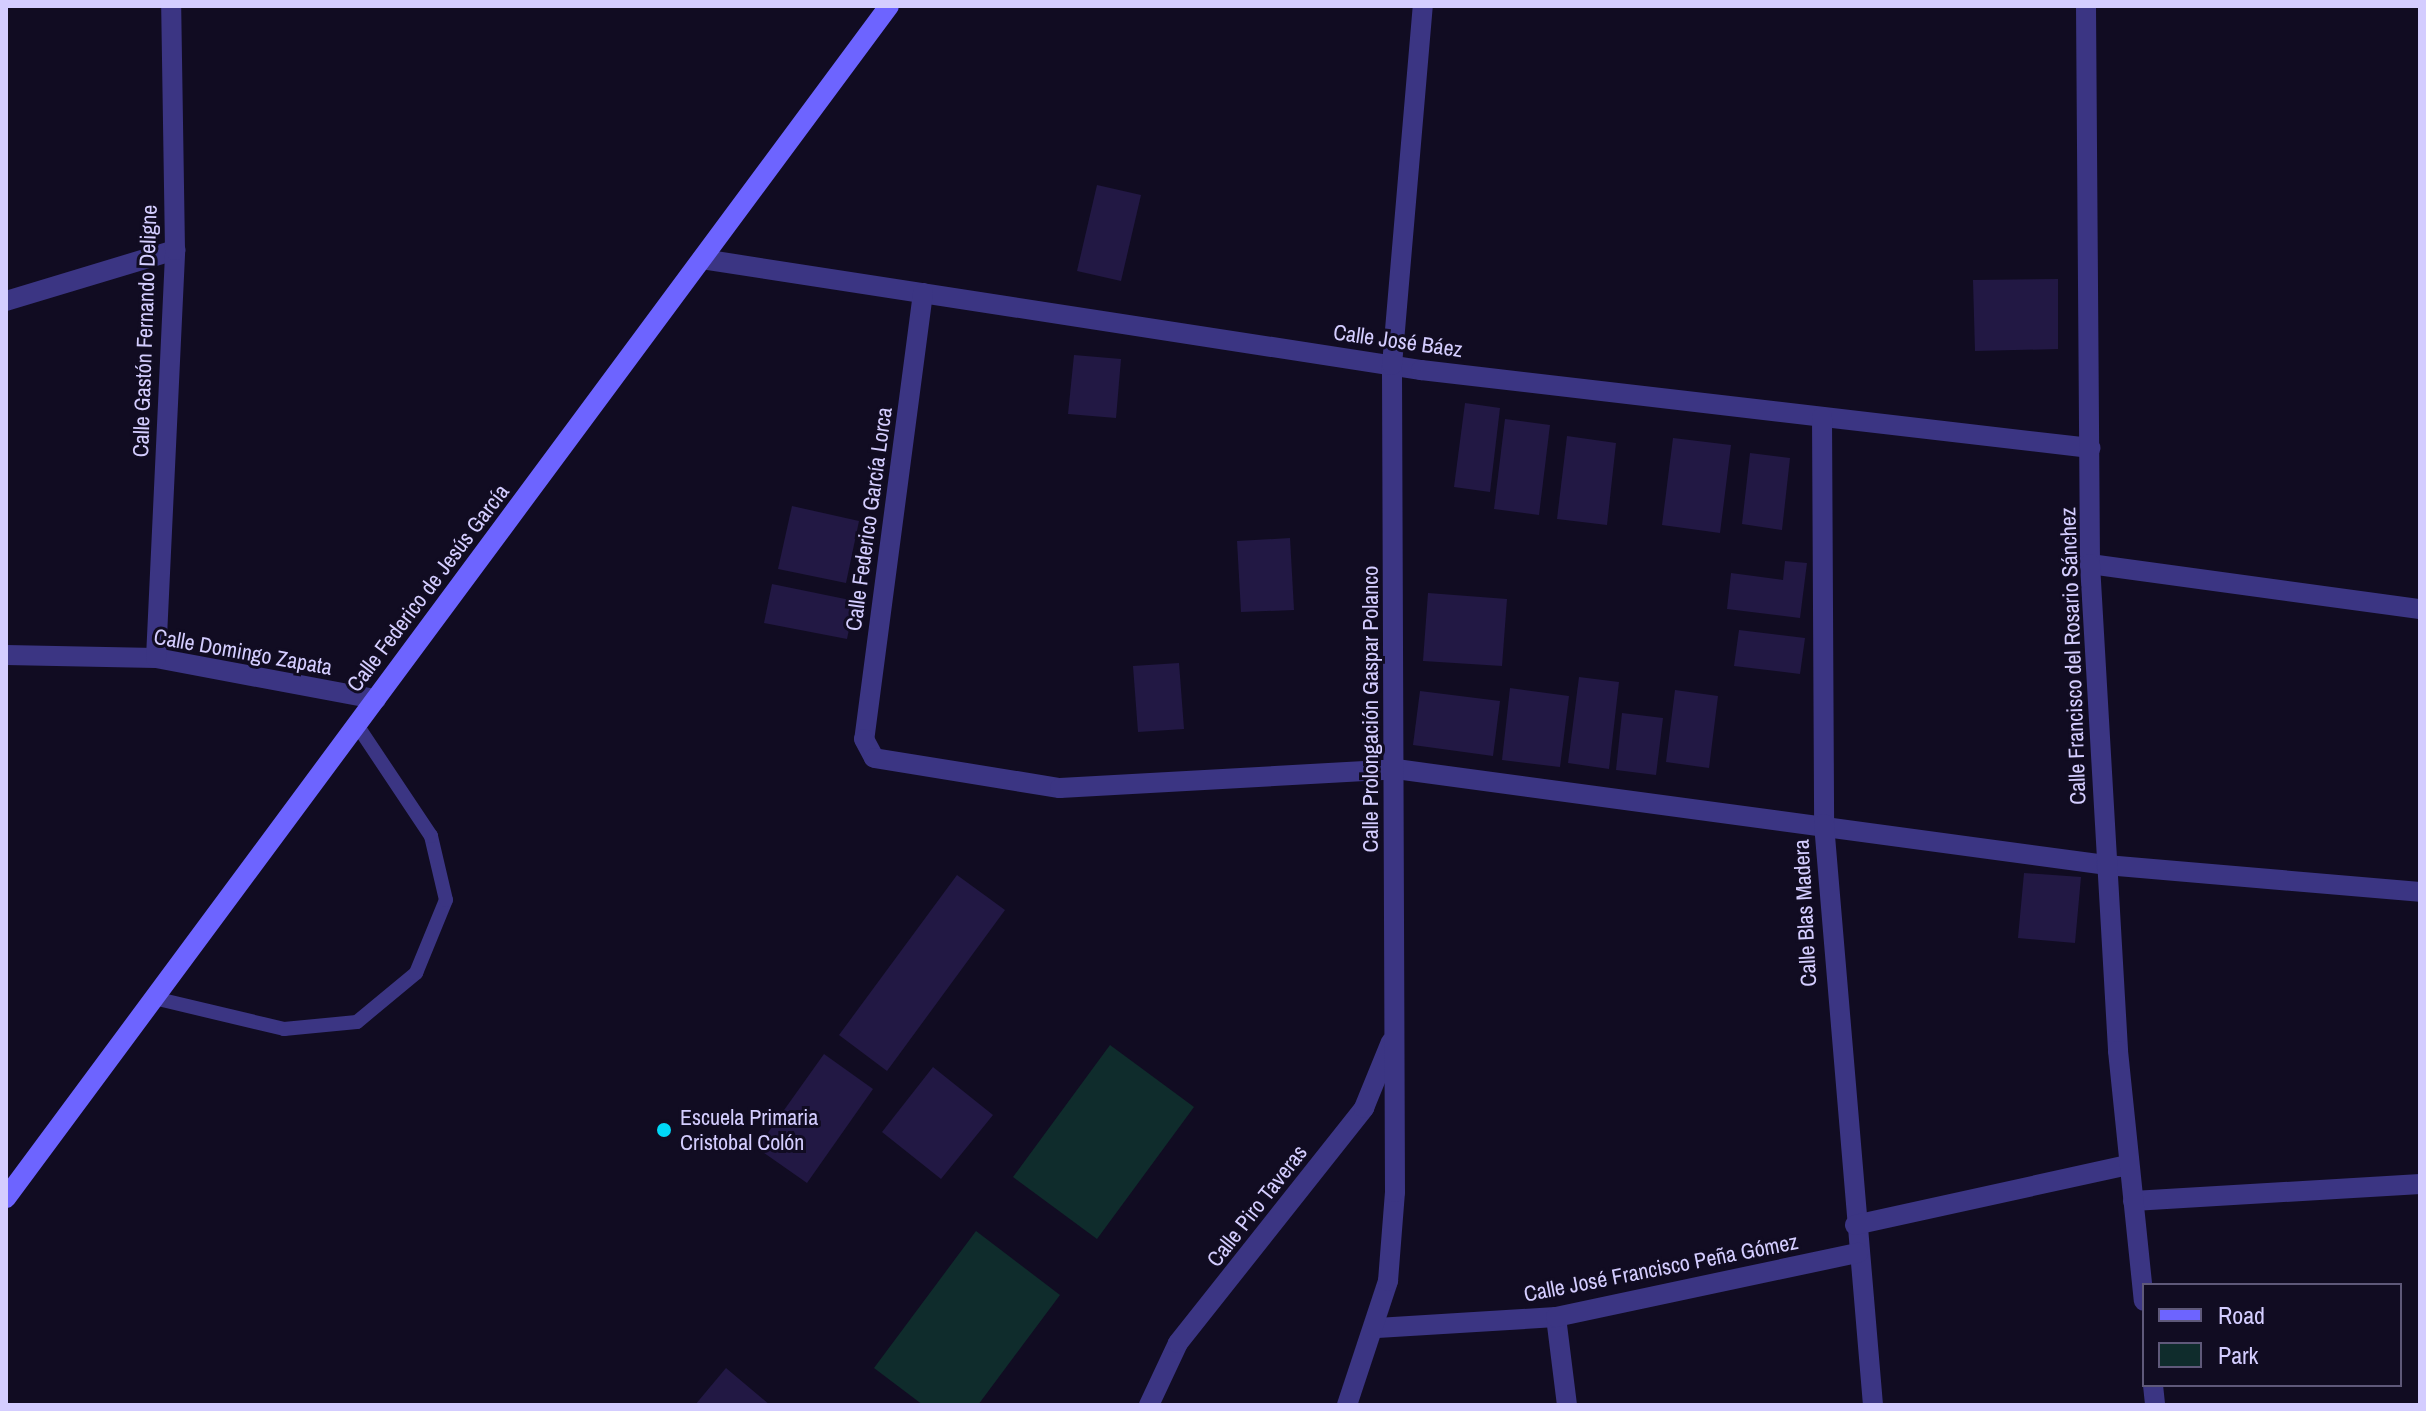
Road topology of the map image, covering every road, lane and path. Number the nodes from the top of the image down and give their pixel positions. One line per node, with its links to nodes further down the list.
1 (171, 6): 5 (street, Calle Gastón Fernando Deligne)
2 (889, 6): 6 (main road, Calle Federico de Jesús García)
3 (1423, 6): 9 (street, Calle Prolongación Gaspar Polanco)
4 (2086, 6): 11 (street, Calle Francisco del Rosario Sánchez)
5 (175, 250): 8 (street); 15 (street, Calle Gastón Fernando Deligne)
6 (702, 259): 7 (street, Calle José Báez); 16 (main road, Calle Federico de Jesús García)
7 (923, 293): 9 (street, Calle José Báez); 18 (street, Calle Federico García Lorca)
8 (6, 301)
9 (1392, 365): 10 (street, Calle José Báez); 18 (street, Calle Prolongación Gaspar Polanco)
10 (1822, 417): 11 (street, Calle José Báez); 19 (street, Calle Blas Madera)
11 (2090, 448): 12 (street, Calle Francisco del Rosario Sánchez)
12 (2090, 564): 13 (street); 20 (street, Calle Francisco del Rosario Sánchez)
13 (2420, 609)
14 (6, 655): 15 (street, Calle Domingo Zapata)
15 (156, 658): 16 (street, Calle Domingo Zapata)
16 (376, 699): 17 (main road, Calle Federico de Jesús García)
17 (357, 725): 22 (main road, Calle Federico de Jesús García); 22 (lane)
18 (1396, 769): 19 (street); 23 (street, Calle Prolongación Gaspar Polanco)
19 (1824, 824): 20 (street); 28 (street, Calle Blas Madera)
20 (2106, 865): 21 (street); 24 (street, Calle Francisco del Rosario Sánchez)
21 (2420, 892)
22 (154, 998): 26 (main road, Calle Federico de Jesús García)
23 (1395, 1031): 32 (street, Calle Prolongación Gaspar Polanco); 34 (street, Calle Piro Taveras)
24 (2128, 1165): 27 (street, Calle Francisco del Rosario Sánchez); 28 (street)
25 (2420, 1184): 27 (street)
26 (6, 1198)
27 (2133, 1201): 30 (street, Calle Francisco del Rosario Sánchez)
28 (1855, 1225): 29 (street, Calle Blas Madera)
29 (1858, 1253): 31 (street, Calle José Francisco Peña Gómez); 36 (street, Calle Blas Madera)
30 (2142, 1283)
31 (1556, 1317): 32 (street, Calle José Francisco Peña Gómez); 35 (street)
32 (1377, 1328): 33 (street, Calle Prolongación Gaspar Polanco)
33 (1350, 1403)
34 (1149, 1405)
35 (1567, 1405)
36 (1873, 1405)

